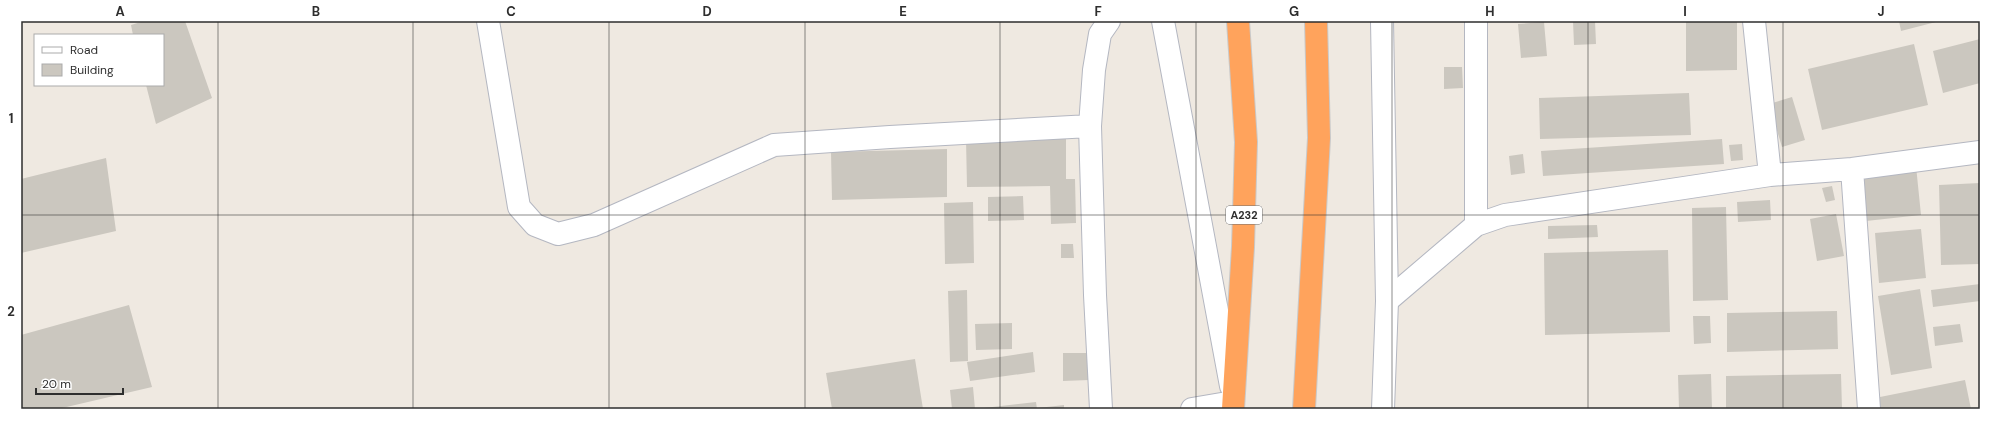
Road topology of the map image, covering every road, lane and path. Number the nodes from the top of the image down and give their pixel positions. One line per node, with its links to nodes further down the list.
1 (488, 21): 9 (street)
2 (1109, 21): 9 (street)
3 (1163, 21): 15 (street)
4 (1238, 21): 15 (highway, A232)
5 (1316, 21): 18 (highway)
6 (1382, 21): 14 (street)
7 (1476, 21): 13 (street)
8 (1754, 21): 12 (street)
9 (1090, 126): 16 (street)
10 (1980, 152): 11 (street)
11 (1852, 168): 12 (street); 20 (street)
12 (1770, 175): 13 (street)
13 (1476, 225): 14 (street)
14 (1387, 301): 19 (street)
15 (1233, 406): 17 (street)
16 (1101, 409)
17 (1192, 409)
18 (1304, 409)
19 (1383, 409)
20 (1869, 409)

